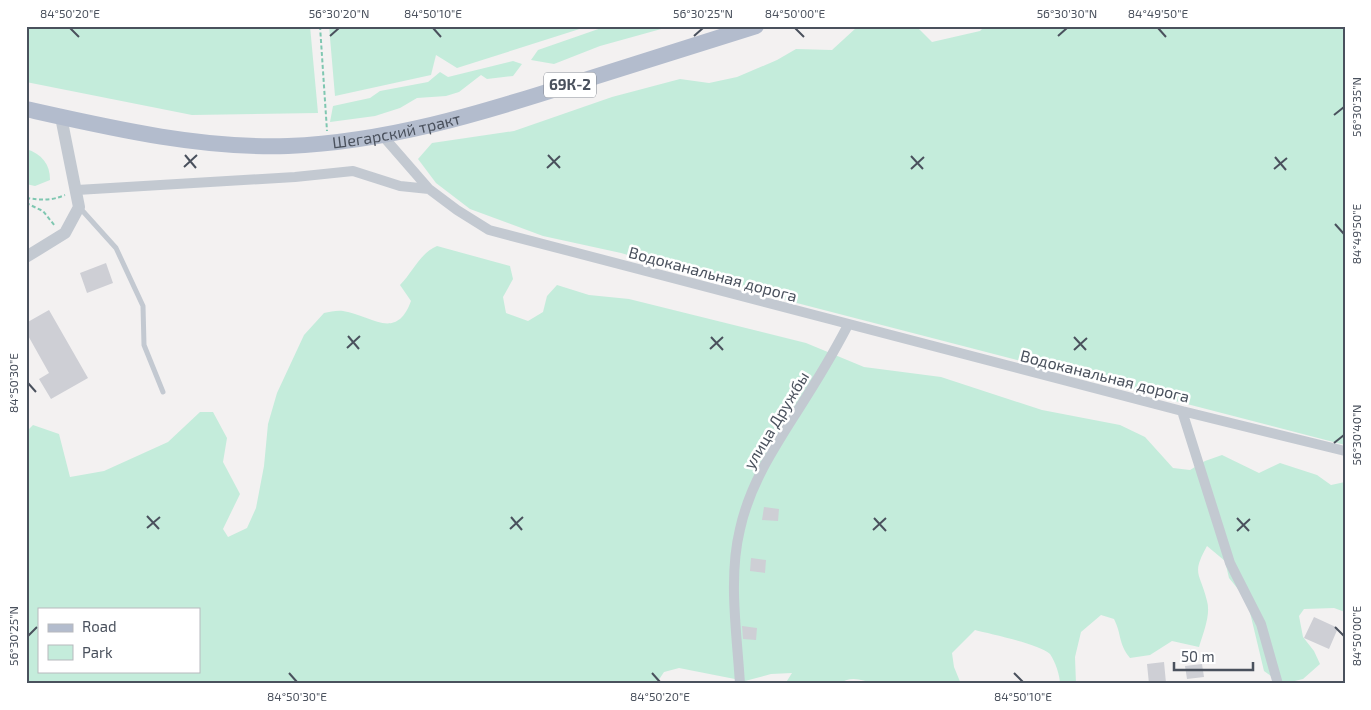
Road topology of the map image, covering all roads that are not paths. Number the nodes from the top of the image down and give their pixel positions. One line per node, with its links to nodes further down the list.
1 (756, 26): 4 (main road, Шегарский тракт / 69К-2)
2 (26, 109): 3 (main road, Шегарский тракт / 69К-2)
3 (61, 117): 4 (main road, Шегарский тракт / 69К-2); 6 (street)
4 (382, 135): 5 (street, Водоканальная дорога)
5 (429, 189): 6 (street); 9 (street, Водоканальная дорога)
6 (77, 190): 7 (street)
7 (79, 207): 8 (street); 10 (lane)
8 (26, 257)
9 (848, 325): 11 (street, Водоканальная дорога); 13 (street, улица Дружбы)
10 (163, 392)
11 (1182, 412): 12 (street, Водоканальная дорога); 14 (street)
12 (1345, 451)
13 (740, 684)
14 (1278, 684)

